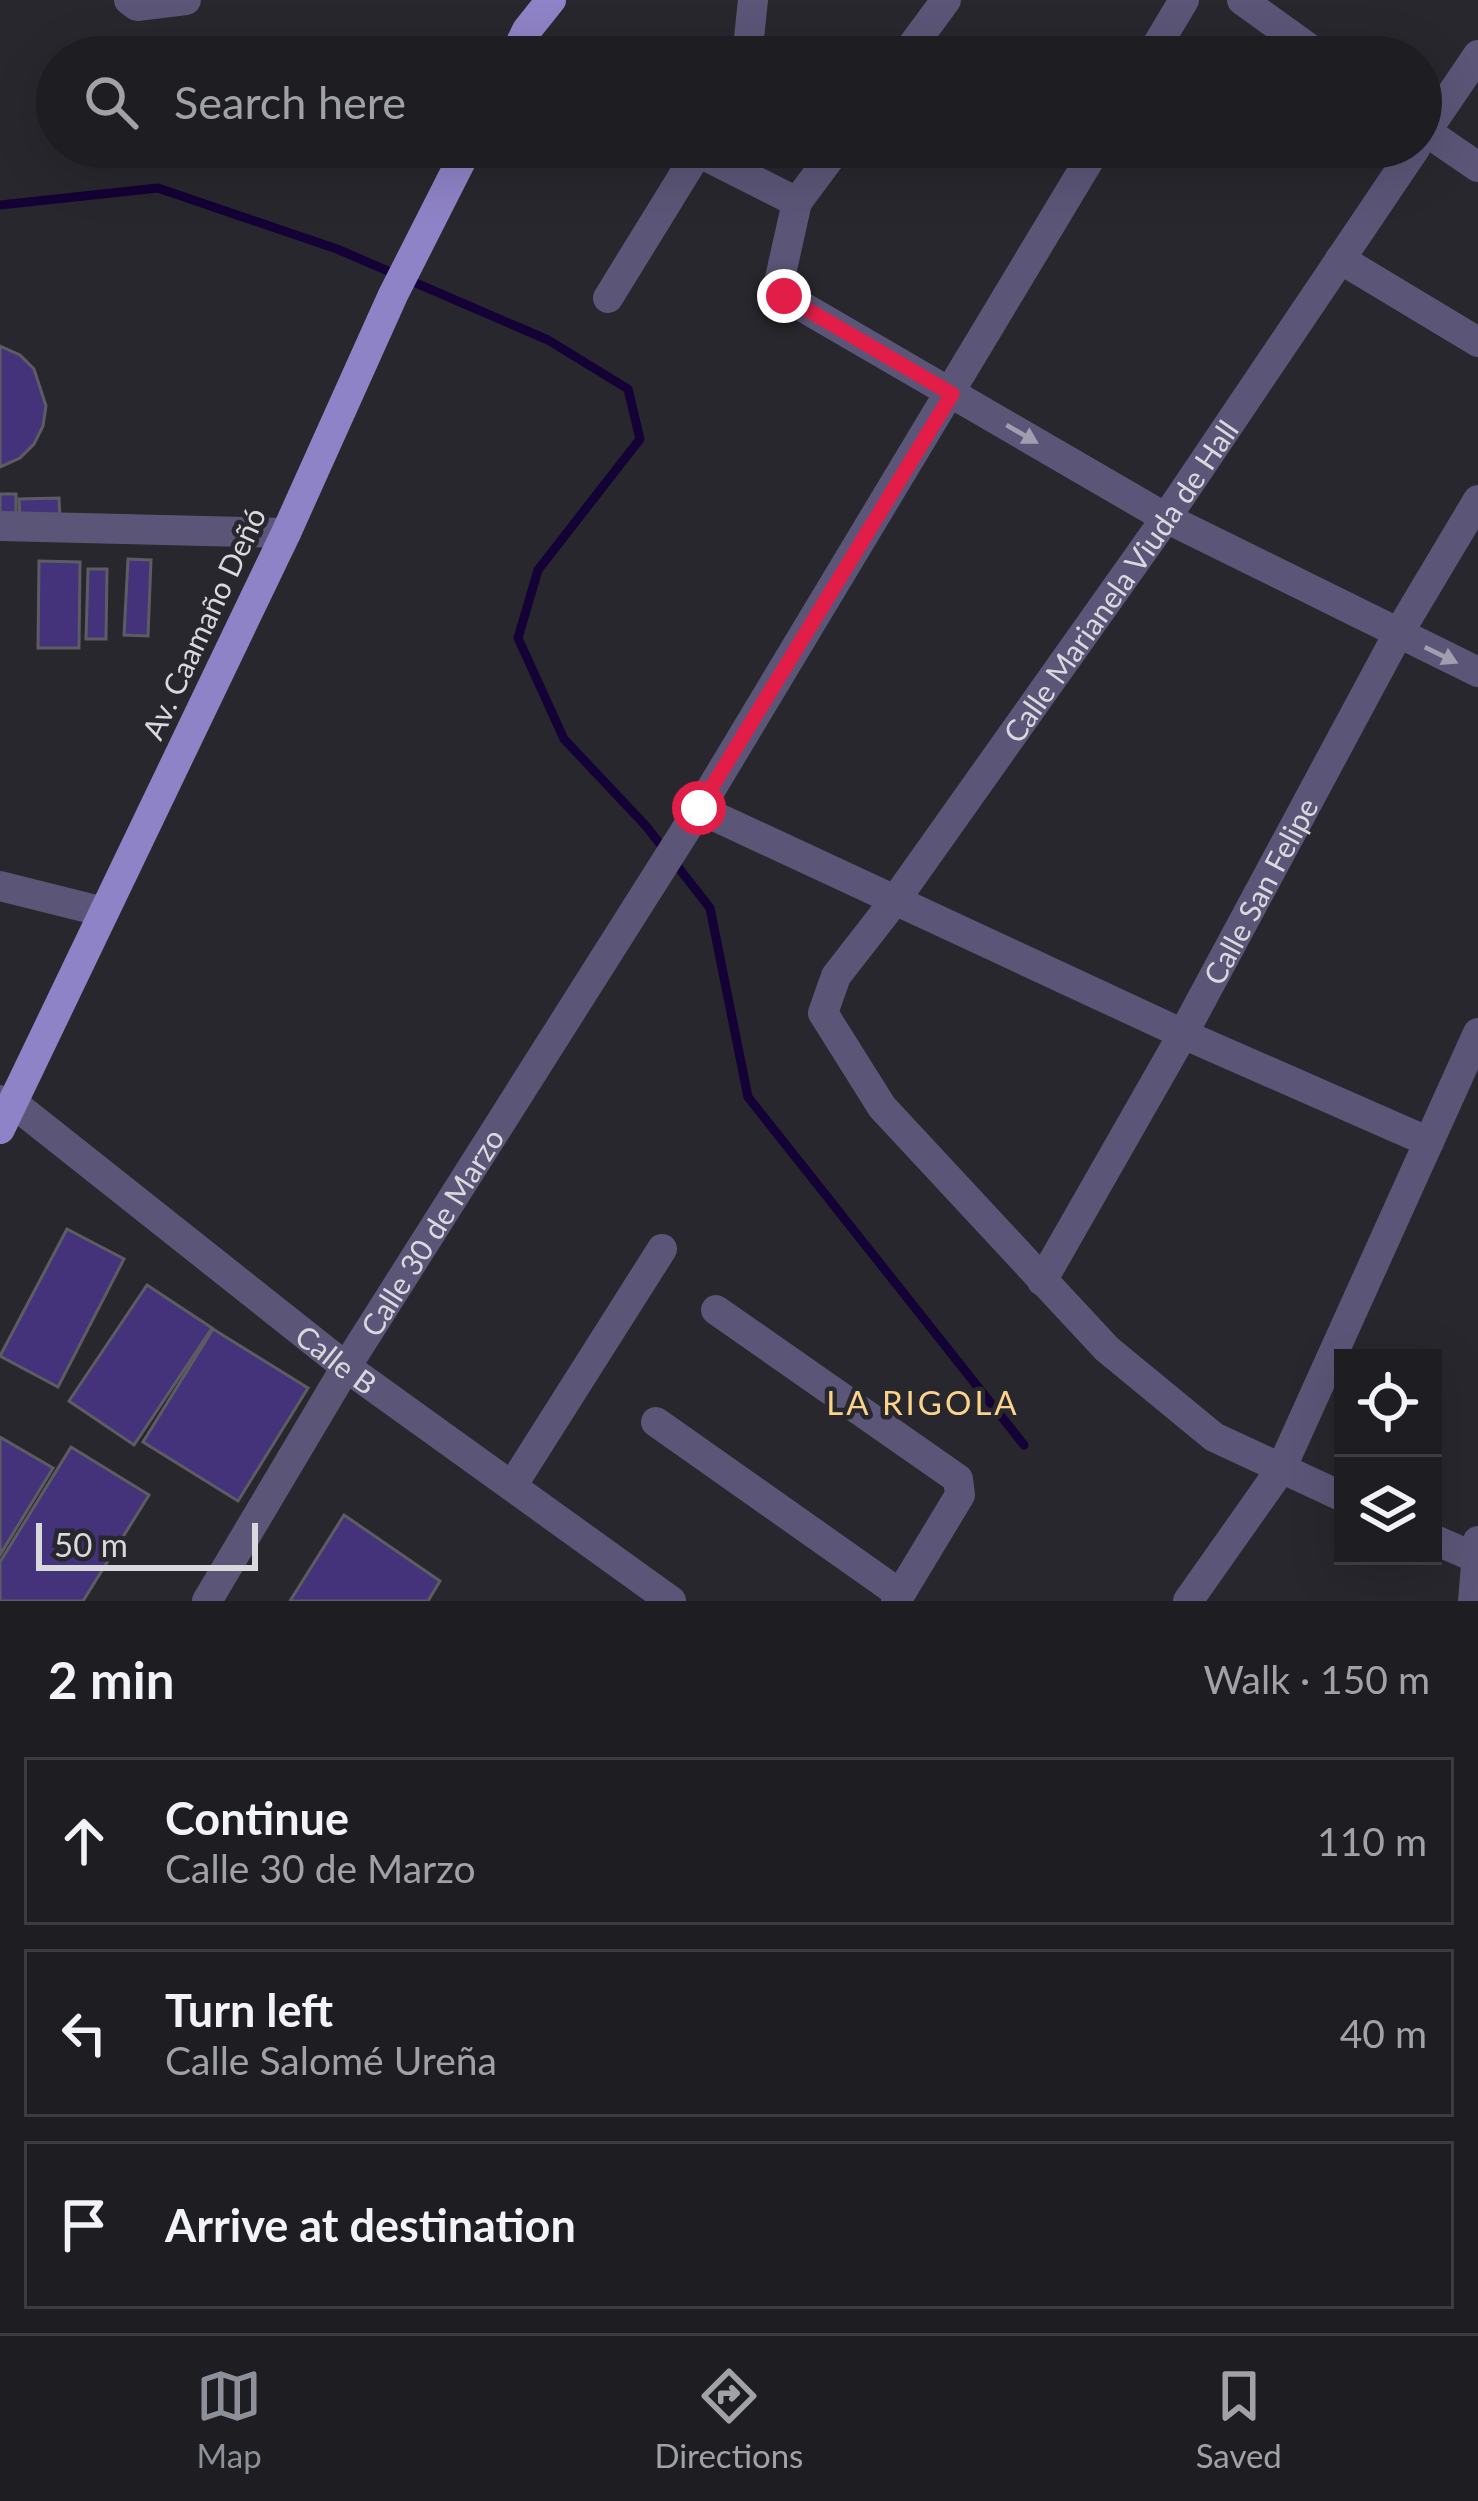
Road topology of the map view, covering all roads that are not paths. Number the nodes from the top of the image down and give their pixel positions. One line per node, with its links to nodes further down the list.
1 (130, 0): 2 (street)
2 (186, 0)
3 (551, 0): 8 (main road)
4 (753, 0): 9 (street)
5 (946, 0): 10 (street)
6 (1184, 0): 11 (street)
7 (1242, 0): 12 (street)
8 (524, 36)
9 (749, 36)
10 (919, 36)
11 (1163, 36)
12 (1293, 36)
13 (1478, 55): 14 (street, Calle Marianela Viuda de Hall)
14 (1442, 106)
15 (1442, 147): 16 (street)
16 (1478, 167)
17 (457, 168): 31 (main road, Av. Caamaño Deñó)
18 (688, 168): 25 (street)
19 (735, 168): 23 (street)
20 (822, 168): 23 (street)
21 (1085, 168): 27 (street)
22 (1400, 168): 24 (street, Calle Marianela Viuda de Hall)
23 (797, 202): 27 (street)
24 (1340, 259): 26 (street); 29 (street, Calle Marianela Viuda de Hall)
25 (608, 298)
26 (1478, 342)
27 (952, 394): 29 (street, one-way to 29); 34 (street)
28 (1478, 500): 32 (street, Calle San Felipe)
29 (1166, 518): 32 (street); 36 (street, Calle Marianela Viuda de Hall)
30 (0, 526): 31 (street)
31 (286, 533): 37 (main road, Av. Caamaño Deñó)
32 (1398, 634): 33 (street, one-way to 33); 39 (street, Calle San Felipe)
33 (1478, 672)
34 (694, 815): 36 (street); 45 (street, Calle 30 de Marzo)
35 (0, 886): 37 (street)
36 (896, 899): 39 (street); 43 (street, Calle Marianela Viuda de Hall)
37 (104, 912): 40 (main road, Av. Caamaño Deñó)
38 (1478, 1033): 41 (street)
39 (1183, 1034): 41 (street); 43 (street, Calle San Felipe)
40 (4, 1111): 45 (street, Calle B)
41 (1430, 1142): 47 (street)
42 (662, 1249): 48 (street)
43 (1042, 1281): 47 (street)
44 (716, 1310): 52 (street)
45 (346, 1367): 48 (street, Calle B); 53 (street, Calle 30 de Marzo)
46 (656, 1423): 52 (street)
47 (1281, 1469): 49 (street); 55 (street)
48 (512, 1486): 54 (street, Calle B)
49 (1334, 1493)
50 (1442, 1541): 51 (street)
51 (1477, 1550): 56 (street)
52 (898, 1598)
53 (207, 1601)
54 (671, 1601)
55 (1188, 1601)
56 (1473, 1601)

